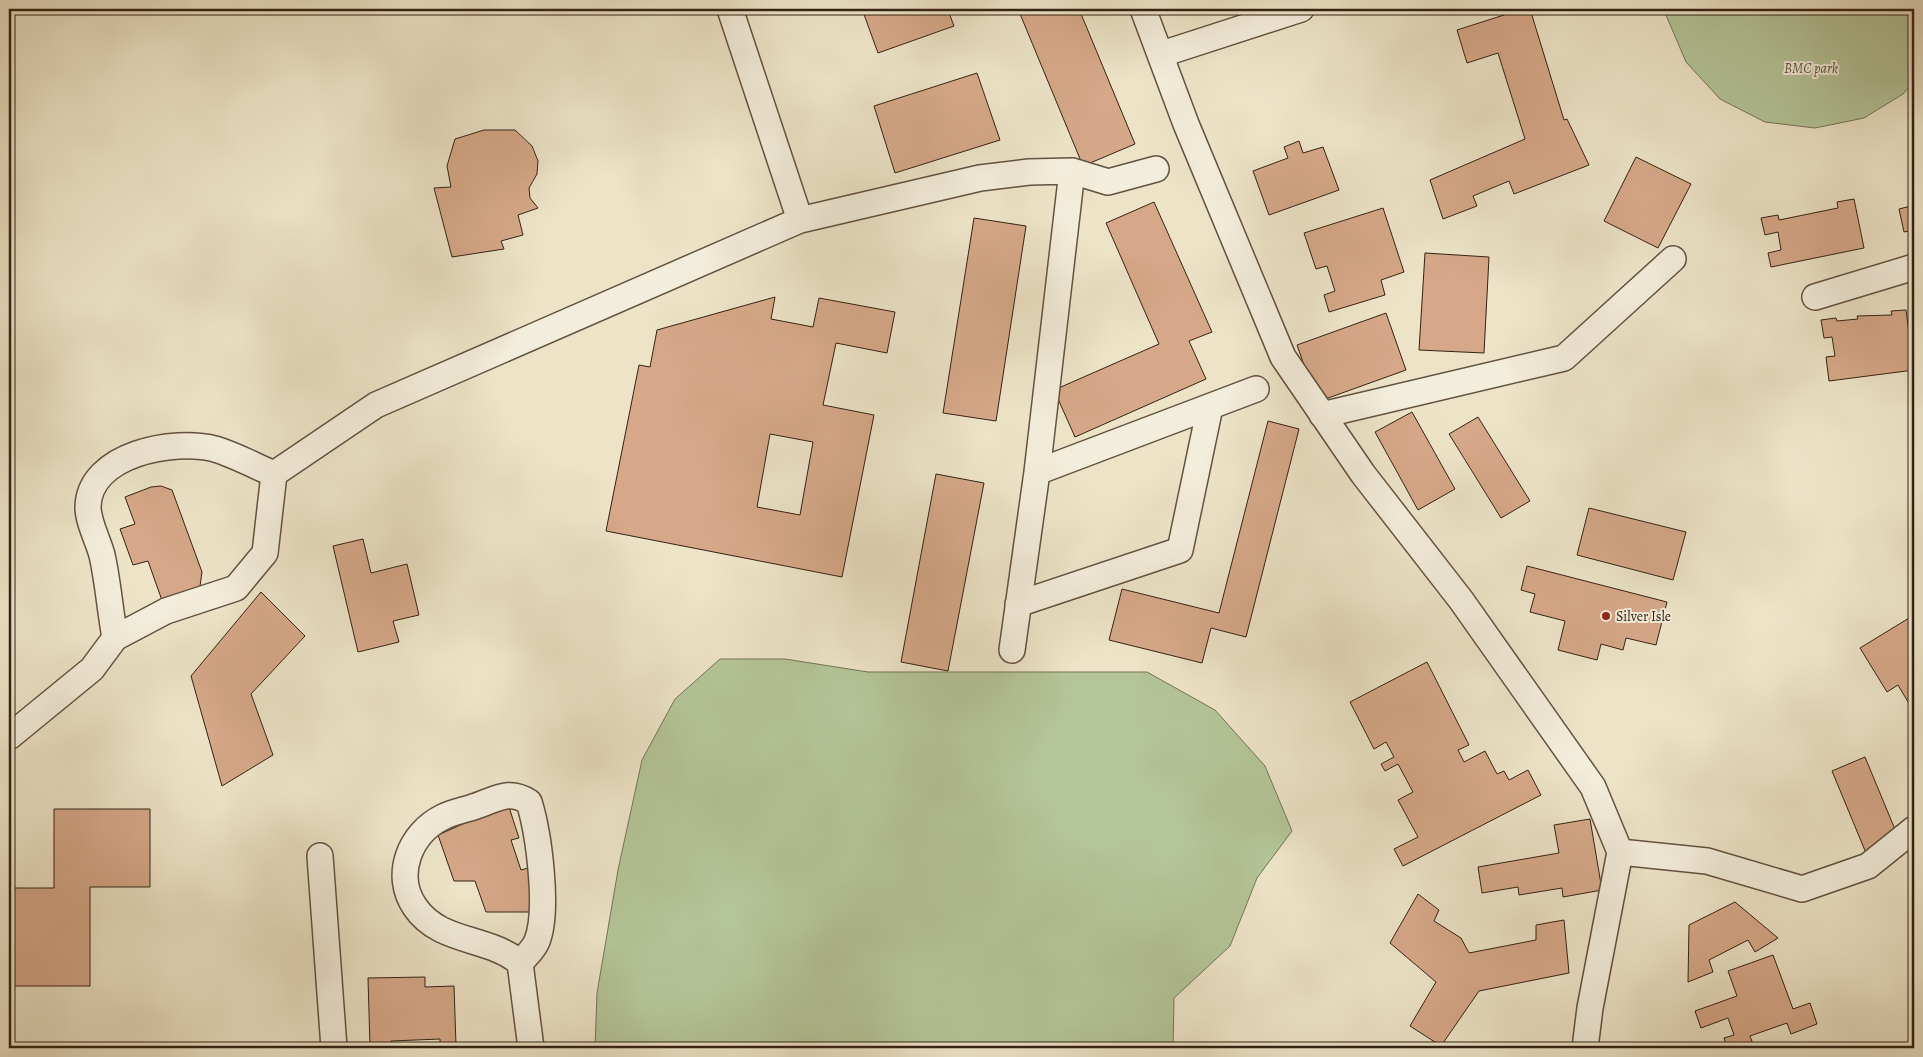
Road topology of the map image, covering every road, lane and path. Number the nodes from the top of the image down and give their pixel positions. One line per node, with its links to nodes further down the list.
1 (730, 9): 7 (street)
2 (1143, 9): 4 (street)
3 (1301, 9): 4 (street)
4 (1162, 54): 13 (street)
5 (1156, 169): 6 (street)
6 (1072, 171): 7 (street); 14 (street)
7 (800, 220): 15 (street)
8 (1673, 259): 13 (street)
9 (1914, 267): 10 (street)
10 (1815, 297)
11 (1256, 389): 12 (street)
12 (1210, 407): 14 (street); 16 (street)
13 (1322, 415): 21 (street)
14 (1037, 472): 16 (street)
15 (274, 474): 17 (street); 17 (street)
16 (1018, 604): 18 (street)
17 (115, 638): 19 (street)
18 (1012, 650)
19 (9, 737)
20 (1914, 829): 21 (street)
21 (1620, 852): 26 (street)
22 (320, 856): 24 (street)
23 (520, 963): 23 (street); 25 (street)
24 (334, 1048)
25 (531, 1048)
26 (1585, 1048)

